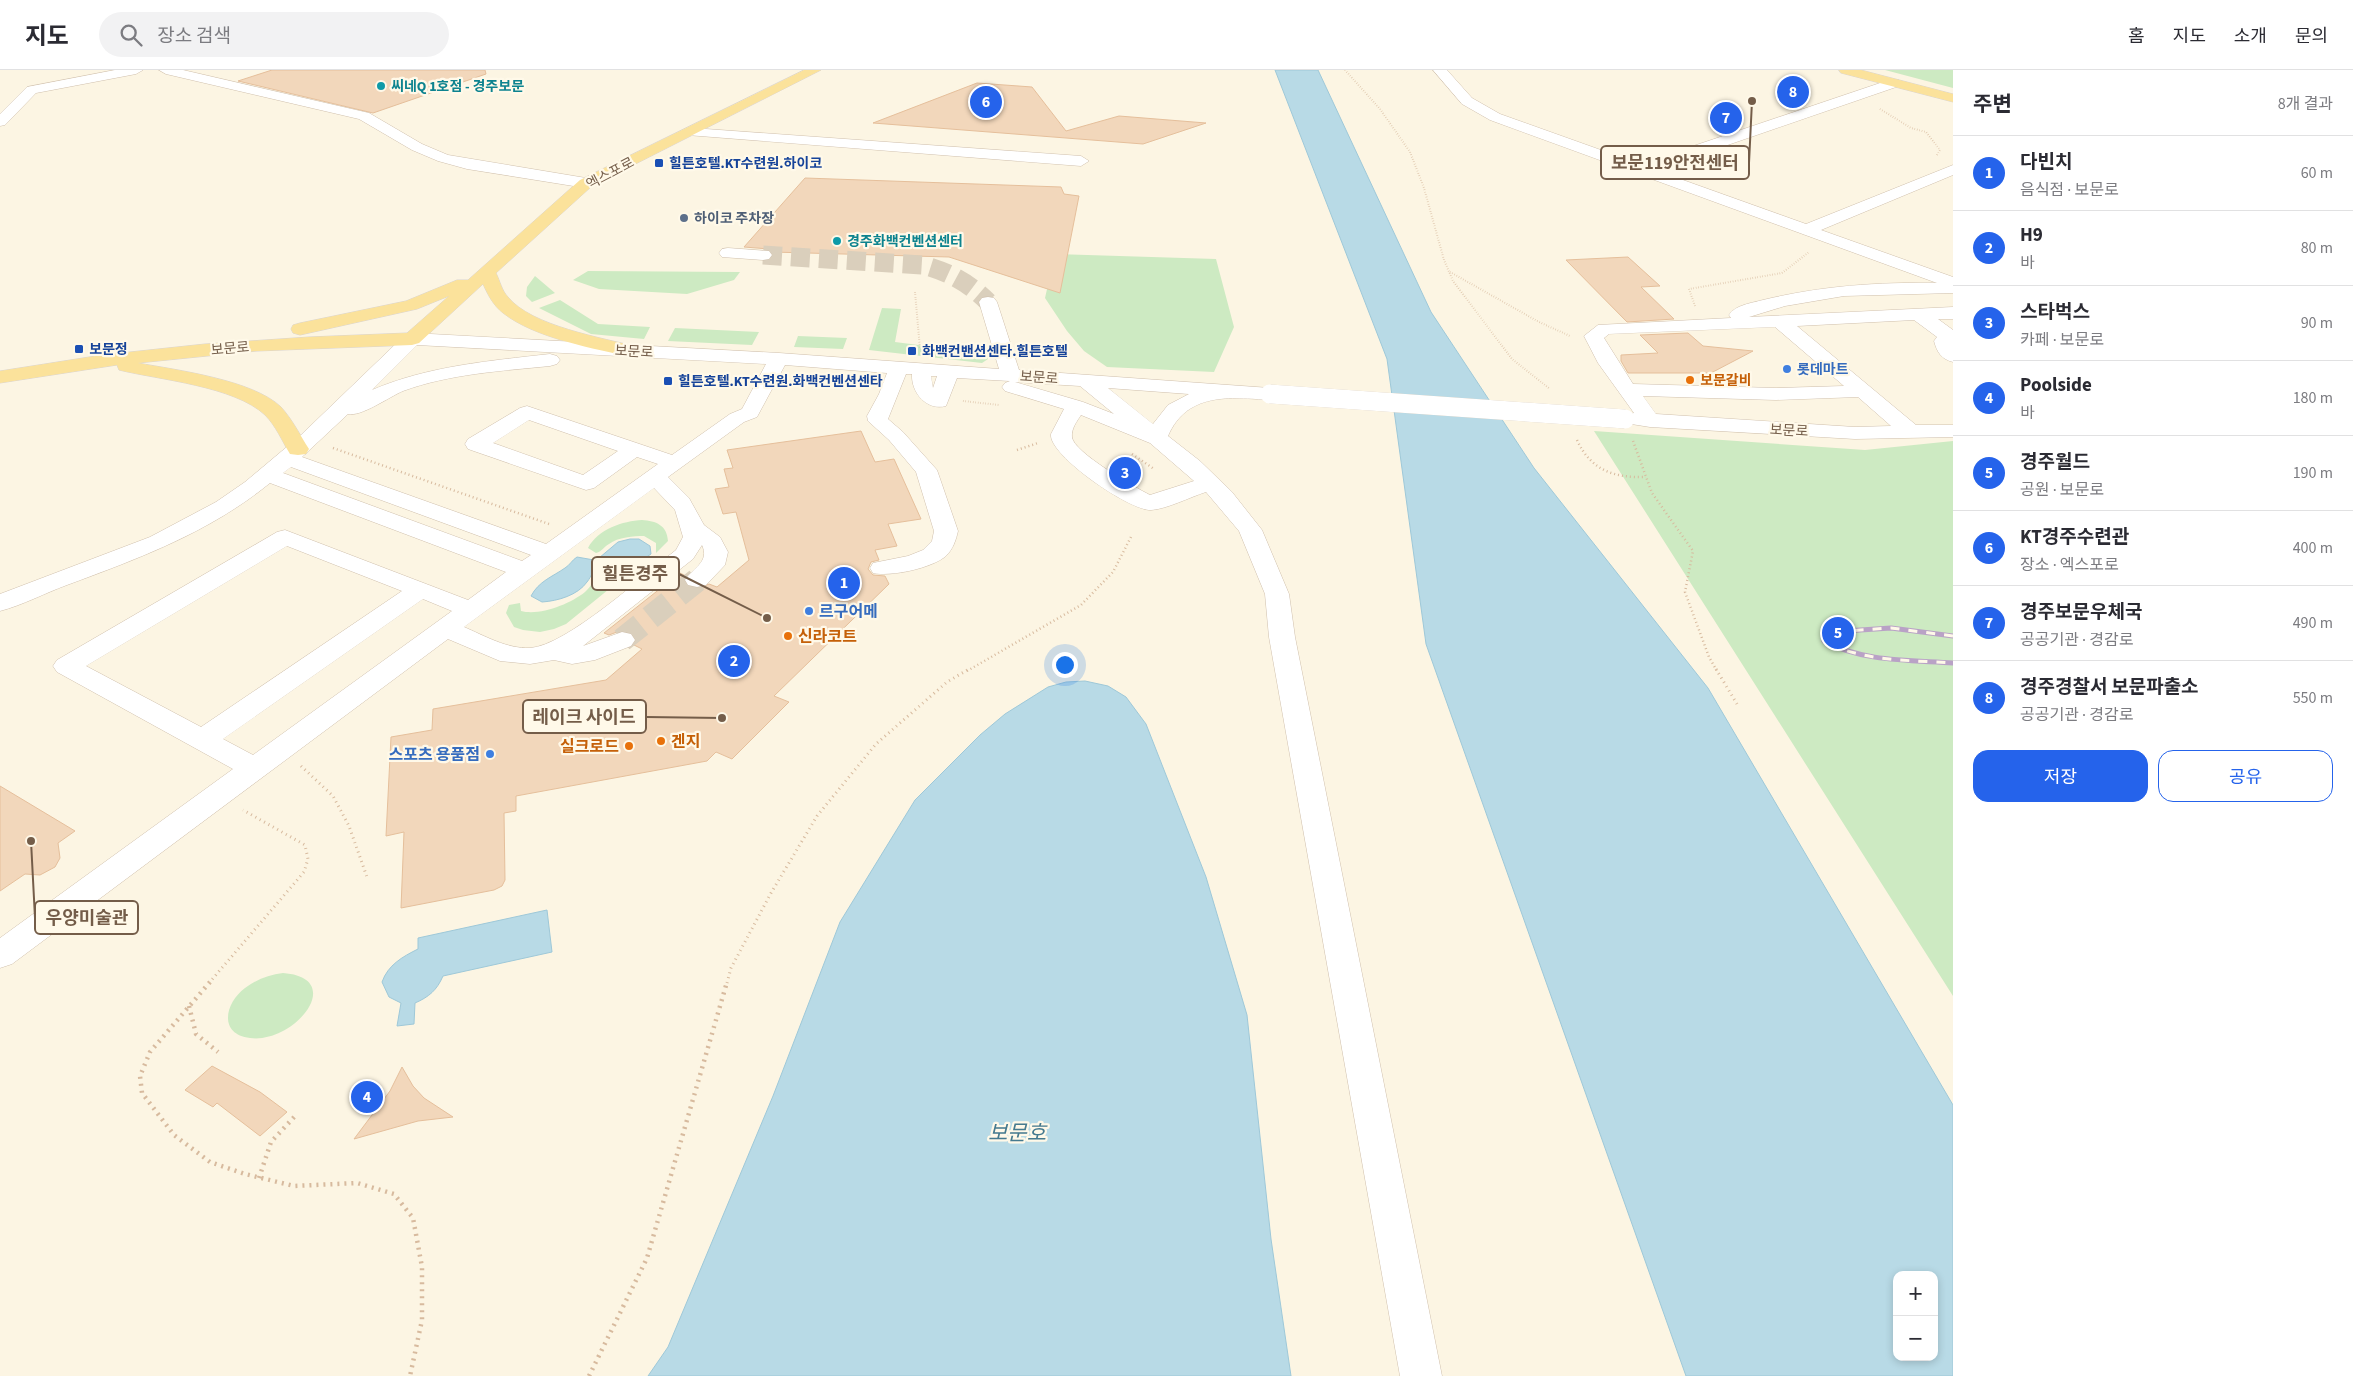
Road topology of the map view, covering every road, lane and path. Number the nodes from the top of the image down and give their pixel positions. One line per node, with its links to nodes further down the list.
1 (136, 70): 10 (street)
2 (166, 70): 15 (street)
3 (814, 70): 11 (main road, 엑스포로)
4 (1345, 70): 20 (path)
5 (1440, 70): 13 (street)
6 (1846, 70): 7 (main road)
7 (1894, 83): 8 (main road); 9 (street)
8 (1953, 98)
9 (1849, 99): 13 (street); 14 (path)
10 (0, 122)
11 (692, 132): 12 (street); 15 (main road, 엑스포로)
12 (1081, 161)
13 (1639, 170): 16 (street)
14 (1950, 174): 16 (street)
15 (586, 183): 19 (main road, 엑스포로)
16 (1806, 230): 21 (street)
17 (728, 253): 18 (street)
18 (763, 255)
19 (487, 272): 29 (main road, 엑스포로); 31 (main road); 34 (main road)
20 (1450, 272): 30 (path); 44 (path)
21 (1953, 283)
22 (1953, 289): 28 (street)
23 (915, 292): 36 (path)
24 (988, 302): 38 (street)
25 (1953, 312): 26 (street)
26 (1918, 315): 27 (street); 32 (street)
27 (1781, 322): 28 (street); 42 (street)
28 (1723, 324): 30 (street)
29 (412, 340): 31 (street, 보문로); 34 (main road, 보문로); 53 (street)
30 (1598, 344): 40 (street)
31 (631, 351): 33 (street, 보문로); 53 (street)
32 (1953, 356)
33 (770, 359): 35 (street, 보문로); 55 (street)
34 (105, 362): 39 (main road, 보문로); 53 (main road)
35 (898, 368): 36 (street, 보문로); 64 (street)
36 (922, 369): 37 (street, 보문로); 37 (street)
37 (955, 372): 38 (street, 보문로); 43 (street)
38 (1011, 375): 43 (street, 보문로)
39 (0, 378)
40 (1628, 390): 42 (street); 46 (street)
41 (1229, 391): 43 (street, 보문로); 45 (street, 보문로, bridge); 50 (street)
42 (1863, 391): 48 (street)
43 (1081, 393): 50 (street); 59 (street)
44 (1557, 394)
45 (1625, 419): 46 (street, 보문로); 58 (path)
46 (1650, 421): 48 (street, 보문로)
47 (1953, 430): 48 (street, 보문로)
48 (1911, 432)
49 (1577, 433): 58 (path)
50 (1157, 438): 59 (street)
51 (1040, 443): 54 (path)
52 (635, 448): 52 (street); 55 (street)
53 (298, 449): 56 (street); 61 (path); 63 (street)
54 (1017, 450)
55 (675, 463): 57 (street)
56 (266, 474): 65 (street); 68 (street)
57 (655, 477): 60 (street); 61 (street)
58 (1646, 477): 73 (path)
59 (1209, 483): 86 (street)
60 (694, 528): 66 (street); 72 (street)
61 (576, 533): 63 (street)
62 (1132, 535): 85 (path)
63 (548, 553): 65 (street)
64 (882, 568)
65 (525, 571): 69 (street)
66 (697, 580)
67 (420, 590): 69 (street); 74 (street); 74 (street)
68 (0, 603)
69 (472, 610): 70 (street)
70 (446, 629): 72 (street); 75 (street)
71 (622, 640): 72 (street)
72 (554, 652)
73 (1737, 704)
74 (203, 739): 76 (street)
75 (282, 749): 76 (street); 78 (path)
76 (256, 769): 77 (street)
77 (218, 796): 79 (street); 80 (path)
78 (367, 877)
79 (0, 955)
80 (189, 1006): 81 (path); 83 (path)
81 (218, 1052)
82 (296, 1115): 83 (path)
83 (259, 1178): 84 (path)
84 (410, 1376)
85 (589, 1376)
86 (1421, 1376)

